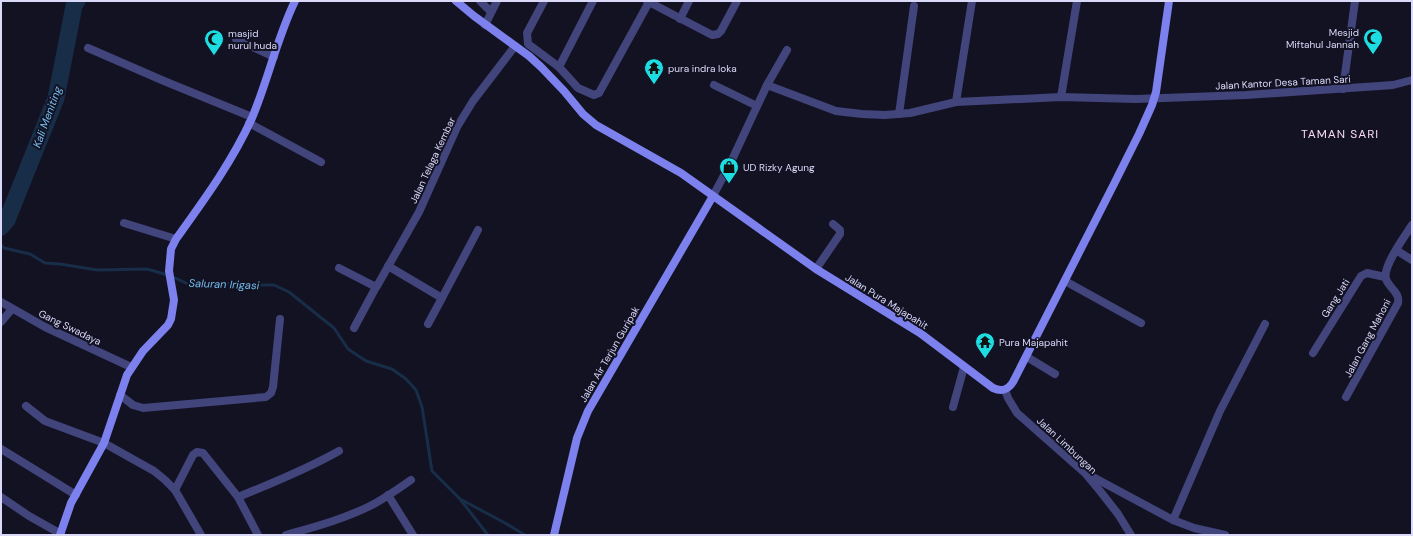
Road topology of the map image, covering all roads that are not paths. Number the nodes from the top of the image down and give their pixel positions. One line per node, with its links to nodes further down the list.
1 (295, 1): 22 (street)
2 (480, 1): 15 (street)
3 (497, 1): 15 (street)
4 (544, 1): 23 (street)
5 (593, 1): 23 (street)
6 (689, 1): 16 (street)
7 (737, 1): 16 (street)
8 (972, 1): 30 (street)
9 (1077, 1): 28 (street)
10 (1169, 1): 29 (street)
11 (1355, 1): 27 (street)
12 (648, 2): 16 (street); 23 (street)
13 (461, 3): 17 (street, Jalan Pura Majapahit)
14 (914, 6): 32 (street)
15 (492, 12): 17 (street)
16 (680, 19)
17 (485, 25): 19 (street, Jalan Pura Majapahit)
18 (236, 39): 22 (street)
19 (515, 46): 35 (street, Jalan Pura Majapahit); 43 (street, Jalan Telaga Kembar)
20 (88, 48): 33 (street)
21 (787, 50): 26 (street)
22 (274, 57): 33 (street)
23 (559, 67)
24 (1412, 80): 27 (street, Jalan Kantor Desa Taman Sari)
25 (714, 84): 31 (street)
26 (767, 84): 31 (street); 32 (street, Jalan Kantor Desa Taman Sari)
27 (1342, 89): 29 (street, Jalan Kantor Desa Taman Sari)
28 (1061, 97): 29 (street, Jalan Kantor Desa Taman Sari); 30 (street, Jalan Kantor Desa Taman Sari)
29 (1154, 98): 47 (street)
30 (956, 102): 32 (street, Jalan Kantor Desa Taman Sari)
31 (757, 106): 35 (street)
32 (899, 114)
33 (250, 120): 34 (street); 40 (street)
34 (321, 162)
35 (713, 196): 45 (street, Jalan Pura Majapahit); 84 (street, Jalan Air Terjun Guripak)
36 (124, 222): 40 (street)
37 (833, 224): 45 (street)
38 (1412, 226): 41 (street)
39 (478, 230): 49 (street)
40 (176, 239): 60 (street)
41 (1396, 250): 42 (street); 46 (street)
42 (1412, 260)
43 (388, 266): 48 (street, Jalan Telaga Kembar); 49 (street)
44 (339, 268): 48 (street)
45 (816, 269): 61 (street, Jalan Pura Majapahit)
46 (1385, 277): 58 (street, Gang Jati); 65 (street, Jalan Gang Mahoni)
47 (1065, 281): 54 (street); 59 (street)
48 (376, 287): 57 (street, Jalan Telaga Kembar)
49 (442, 298): 55 (street)
50 (1, 302): 51 (street, Gang Swadaya)
51 (12, 309): 53 (street); 60 (street, Gang Swadaya)
52 (280, 319): 64 (street)
53 (1, 322)
54 (1141, 323)
55 (428, 324)
56 (1265, 324): 78 (street)
57 (354, 328)
58 (1313, 353)
59 (1027, 357): 62 (street); 63 (street)
60 (131, 367): 64 (street)
61 (964, 367): 63 (street, Jalan Pura Majapahit); 67 (street)
62 (1055, 374)
63 (1005, 390): 71 (street, Jalan Limbungan)
64 (120, 395): 68 (street)
65 (1346, 397)
66 (26, 406): 68 (street)
67 (953, 407)
68 (104, 443): 73 (street); 74 (street)
69 (1, 449): 74 (street)
70 (339, 451): 77 (street)
71 (1085, 473): 78 (street); 85 (street, Jalan Limbungan)
72 (411, 480): 75 (street)
73 (175, 490): 77 (street); 80 (street)
74 (76, 495): 79 (street)
75 (388, 495): 82 (street); 83 (street)
76 (1, 497): 79 (street)
77 (238, 497): 81 (street)
78 (1173, 520): 86 (street)
79 (60, 534)
80 (201, 535)
81 (258, 535)
82 (286, 535)
83 (412, 535)
84 (554, 535)
85 (1131, 535)
86 (1226, 535)

